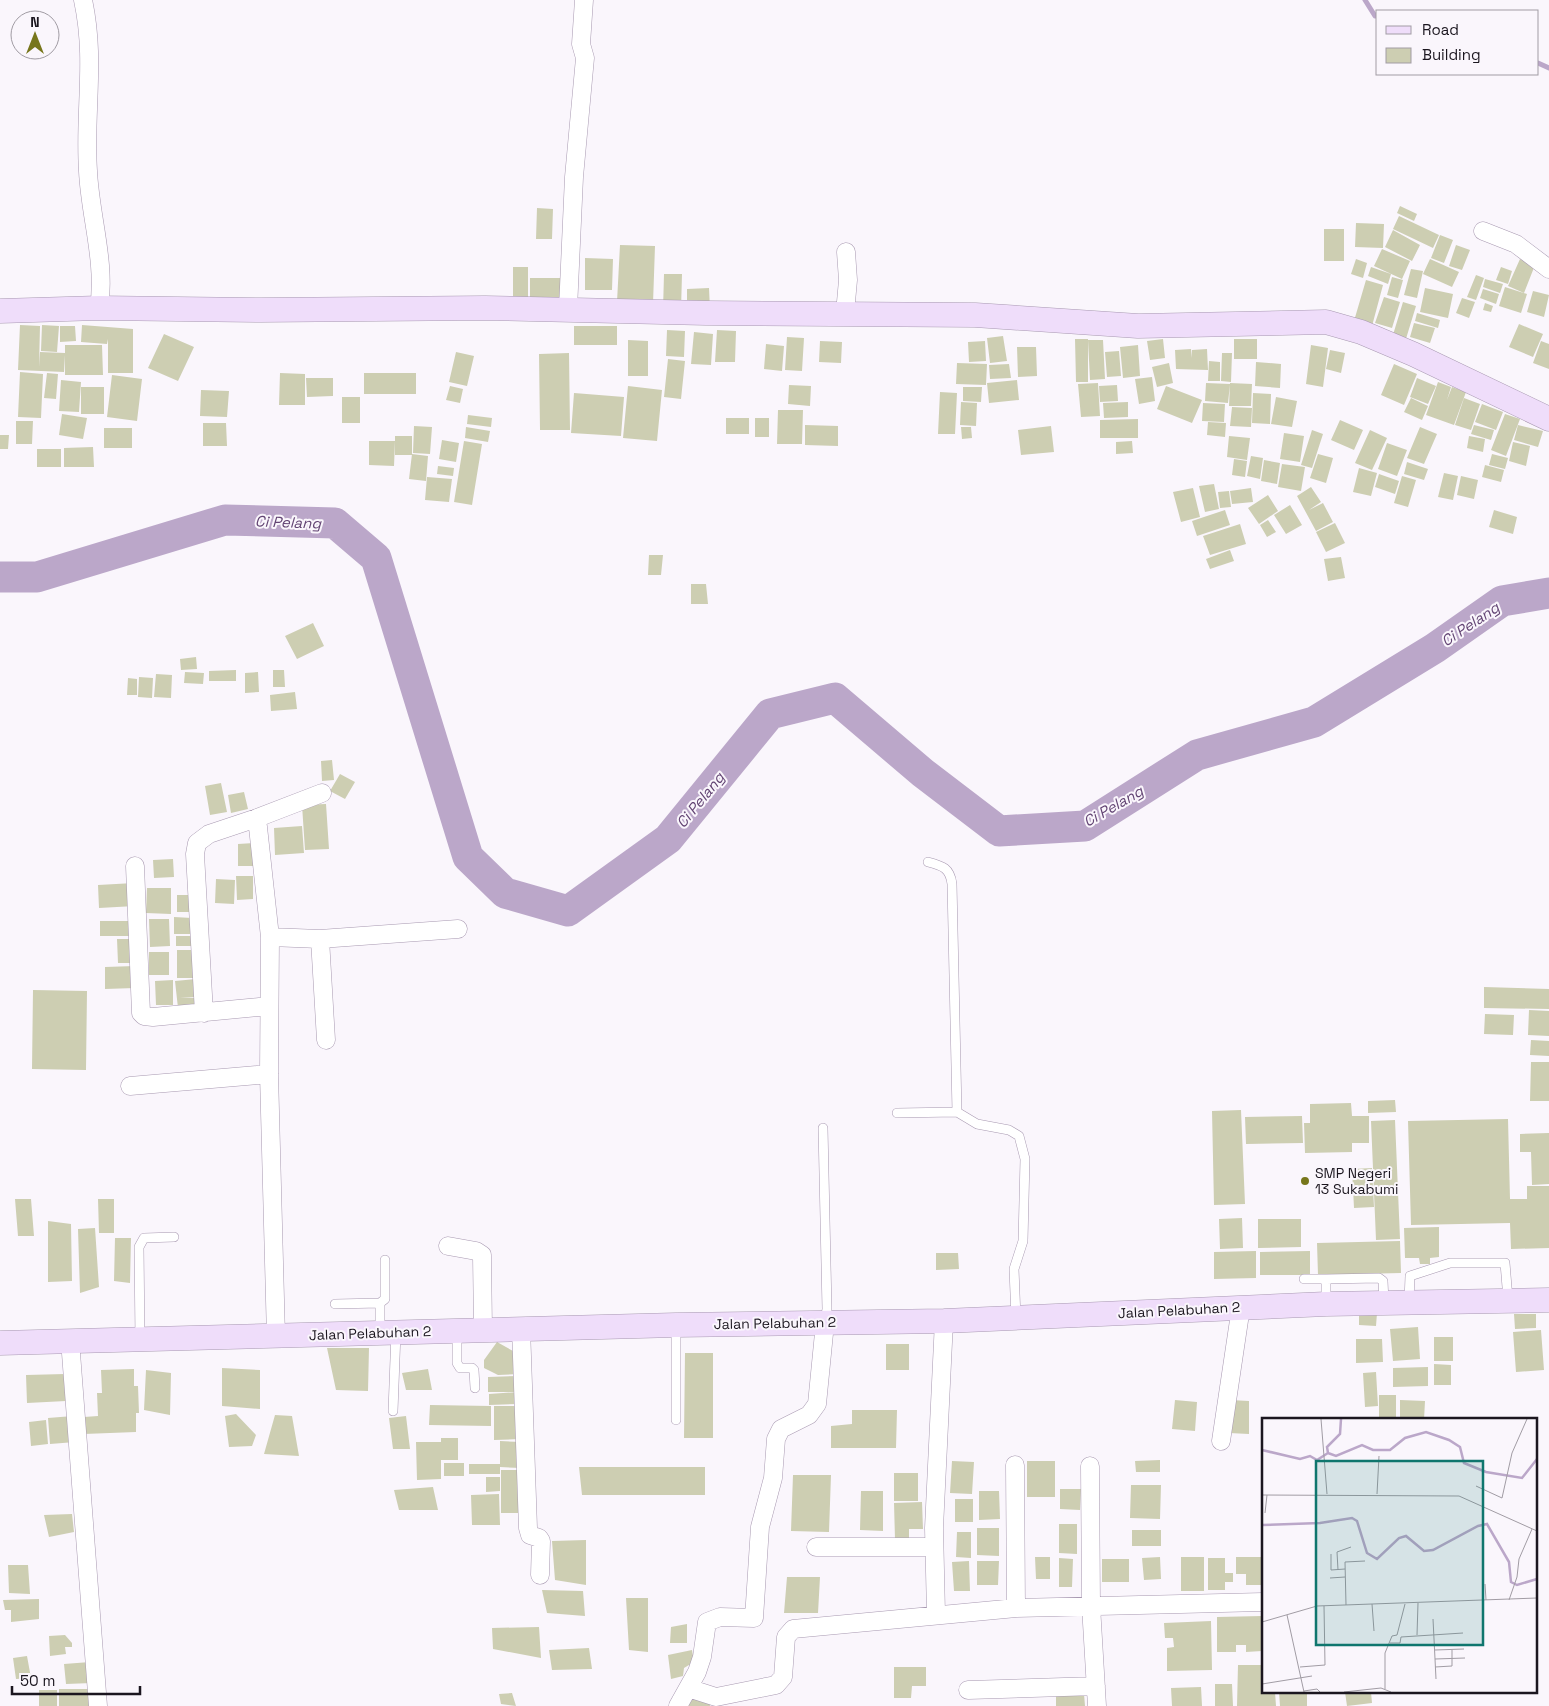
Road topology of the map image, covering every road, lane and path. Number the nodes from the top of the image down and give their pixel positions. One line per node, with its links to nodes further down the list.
1 (83, 0): 6 (street)
2 (584, 0): 7 (street)
3 (1483, 231): 5 (street)
4 (846, 252): 9 (street)
5 (1549, 269)
6 (99, 308): 7 (street); 8 (street)
7 (568, 309): 9 (street)
8 (0, 310)
9 (845, 313): 10 (street)
10 (1549, 419)
11 (322, 793): 12 (street)
12 (257, 818): 16 (street); 19 (street)
13 (928, 862): 23 (lane)
14 (135, 866): 19 (street)
15 (458, 929): 17 (street)
16 (270, 937): 17 (street); 18 (street)
17 (320, 939): 20 (street)
18 (269, 1006): 19 (street); 21 (street)
19 (204, 1013)
20 (326, 1040)
21 (269, 1074): 22 (street); 47 (street)
22 (130, 1086)
23 (957, 1112): 24 (lane); 39 (lane)
24 (897, 1113)
25 (823, 1128): 41 (lane)
26 (174, 1237): 48 (lane)
27 (448, 1246): 44 (street)
28 (385, 1260): 36 (lane)
29 (1304, 1279): 30 (lane)
30 (1326, 1279): 34 (lane); 37 (lane)
31 (1508, 1300): 32 (street, Jalan Pelabuhan 2); 33 (street, Jalan Pelabuhan 2); 33 (lane)
32 (1549, 1300)
33 (1409, 1302): 34 (street, Jalan Pelabuhan 2)
34 (1384, 1303): 37 (street, Jalan Pelabuhan 2)
35 (335, 1304): 36 (lane)
36 (380, 1304): 46 (lane)
37 (1326, 1304): 38 (street, Jalan Pelabuhan 2)
38 (1241, 1307): 39 (street, Jalan Pelabuhan 2); 54 (street)
39 (1016, 1318): 40 (street, Jalan Pelabuhan 2)
40 (944, 1321): 41 (street, Jalan Pelabuhan 2); 58 (street)
41 (825, 1323): 42 (street, Jalan Pelabuhan 2); 65 (street)
42 (676, 1325): 43 (street, Jalan Pelabuhan 2); 53 (lane)
43 (520, 1328): 44 (street, Jalan Pelabuhan 2); 59 (street)
44 (483, 1329): 45 (street, Jalan Pelabuhan 2)
45 (457, 1330): 46 (street, Jalan Pelabuhan 2); 51 (lane)
46 (388, 1332): 47 (street, Jalan Pelabuhan 2); 52 (lane)
47 (276, 1336): 48 (street, Jalan Pelabuhan 2)
48 (140, 1339): 49 (street, Jalan Pelabuhan 2)
49 (70, 1340): 50 (street, Jalan Pelabuhan 2); 67 (street)
50 (0, 1343)
51 (475, 1388)
52 (393, 1411)
53 (676, 1420)
54 (1221, 1440)
55 (1015, 1465): 62 (street)
56 (1090, 1466): 61 (street)
57 (816, 1547): 58 (street)
58 (934, 1547): 63 (street)
59 (540, 1575)
60 (1262, 1602): 61 (street)
61 (1091, 1606): 62 (street); 64 (street)
62 (1016, 1608): 63 (street)
63 (936, 1614): 65 (street)
64 (1096, 1686): 66 (street); 69 (street)
65 (688, 1688): 68 (street)
66 (968, 1690)
67 (98, 1706)
68 (678, 1706)
69 (1097, 1706)

